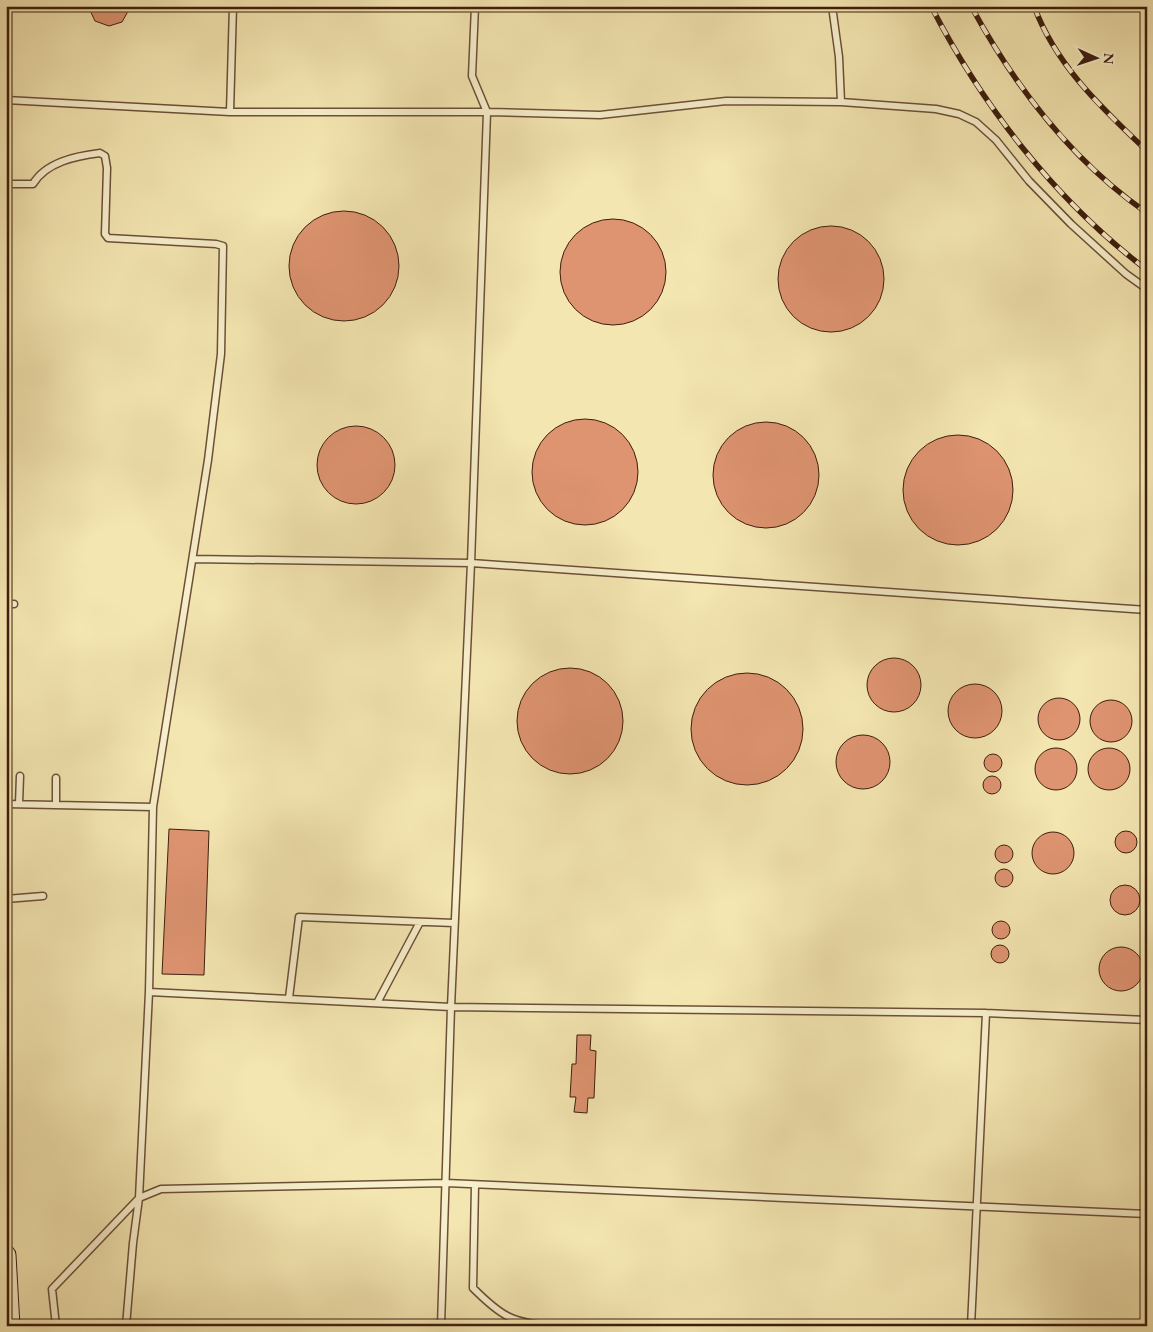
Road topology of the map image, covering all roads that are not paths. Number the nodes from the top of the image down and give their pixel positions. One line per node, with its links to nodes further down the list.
1 (233, 6): 6 (lane)
2 (475, 6): 7 (lane)
3 (832, 6): 5 (lane)
4 (6, 100): 6 (lane)
5 (841, 102): 7 (lane); 9 (lane)
6 (230, 112): 7 (lane)
7 (487, 112): 11 (lane)
8 (6, 184): 10 (lane)
9 (1147, 289)
10 (194, 559): 11 (lane); 20 (lane)
11 (471, 563): 14 (lane); 24 (lane)
12 (6, 604): 13 (lane)
13 (14, 604)
14 (1147, 610)
15 (20, 776): 18 (lane)
16 (56, 778): 19 (lane)
17 (6, 804): 18 (lane)
18 (19, 804): 19 (lane)
19 (56, 805): 20 (lane)
20 (153, 807): 25 (lane)
21 (43, 896): 22 (lane)
22 (6, 899)
23 (420, 922): 24 (lane); 26 (lane); 27 (lane)
24 (454, 923): 28 (lane)
25 (149, 992): 26 (lane); 33 (lane)
26 (289, 998): 27 (lane)
27 (377, 1003): 28 (lane)
28 (451, 1007): 29 (lane); 31 (lane)
29 (986, 1013): 30 (lane); 34 (lane)
30 (1147, 1020)
31 (446, 1183): 32 (lane); 33 (lane); 40 (lane)
32 (475, 1185): 34 (lane); 41 (lane)
33 (139, 1198): 38 (lane); 39 (lane)
34 (977, 1206): 35 (lane); 42 (lane)
35 (1147, 1214)
36 (6, 1255): 37 (main road)
37 (10, 1326)
38 (56, 1326)
39 (126, 1326)
40 (442, 1326)
41 (552, 1326)
42 (971, 1326)

